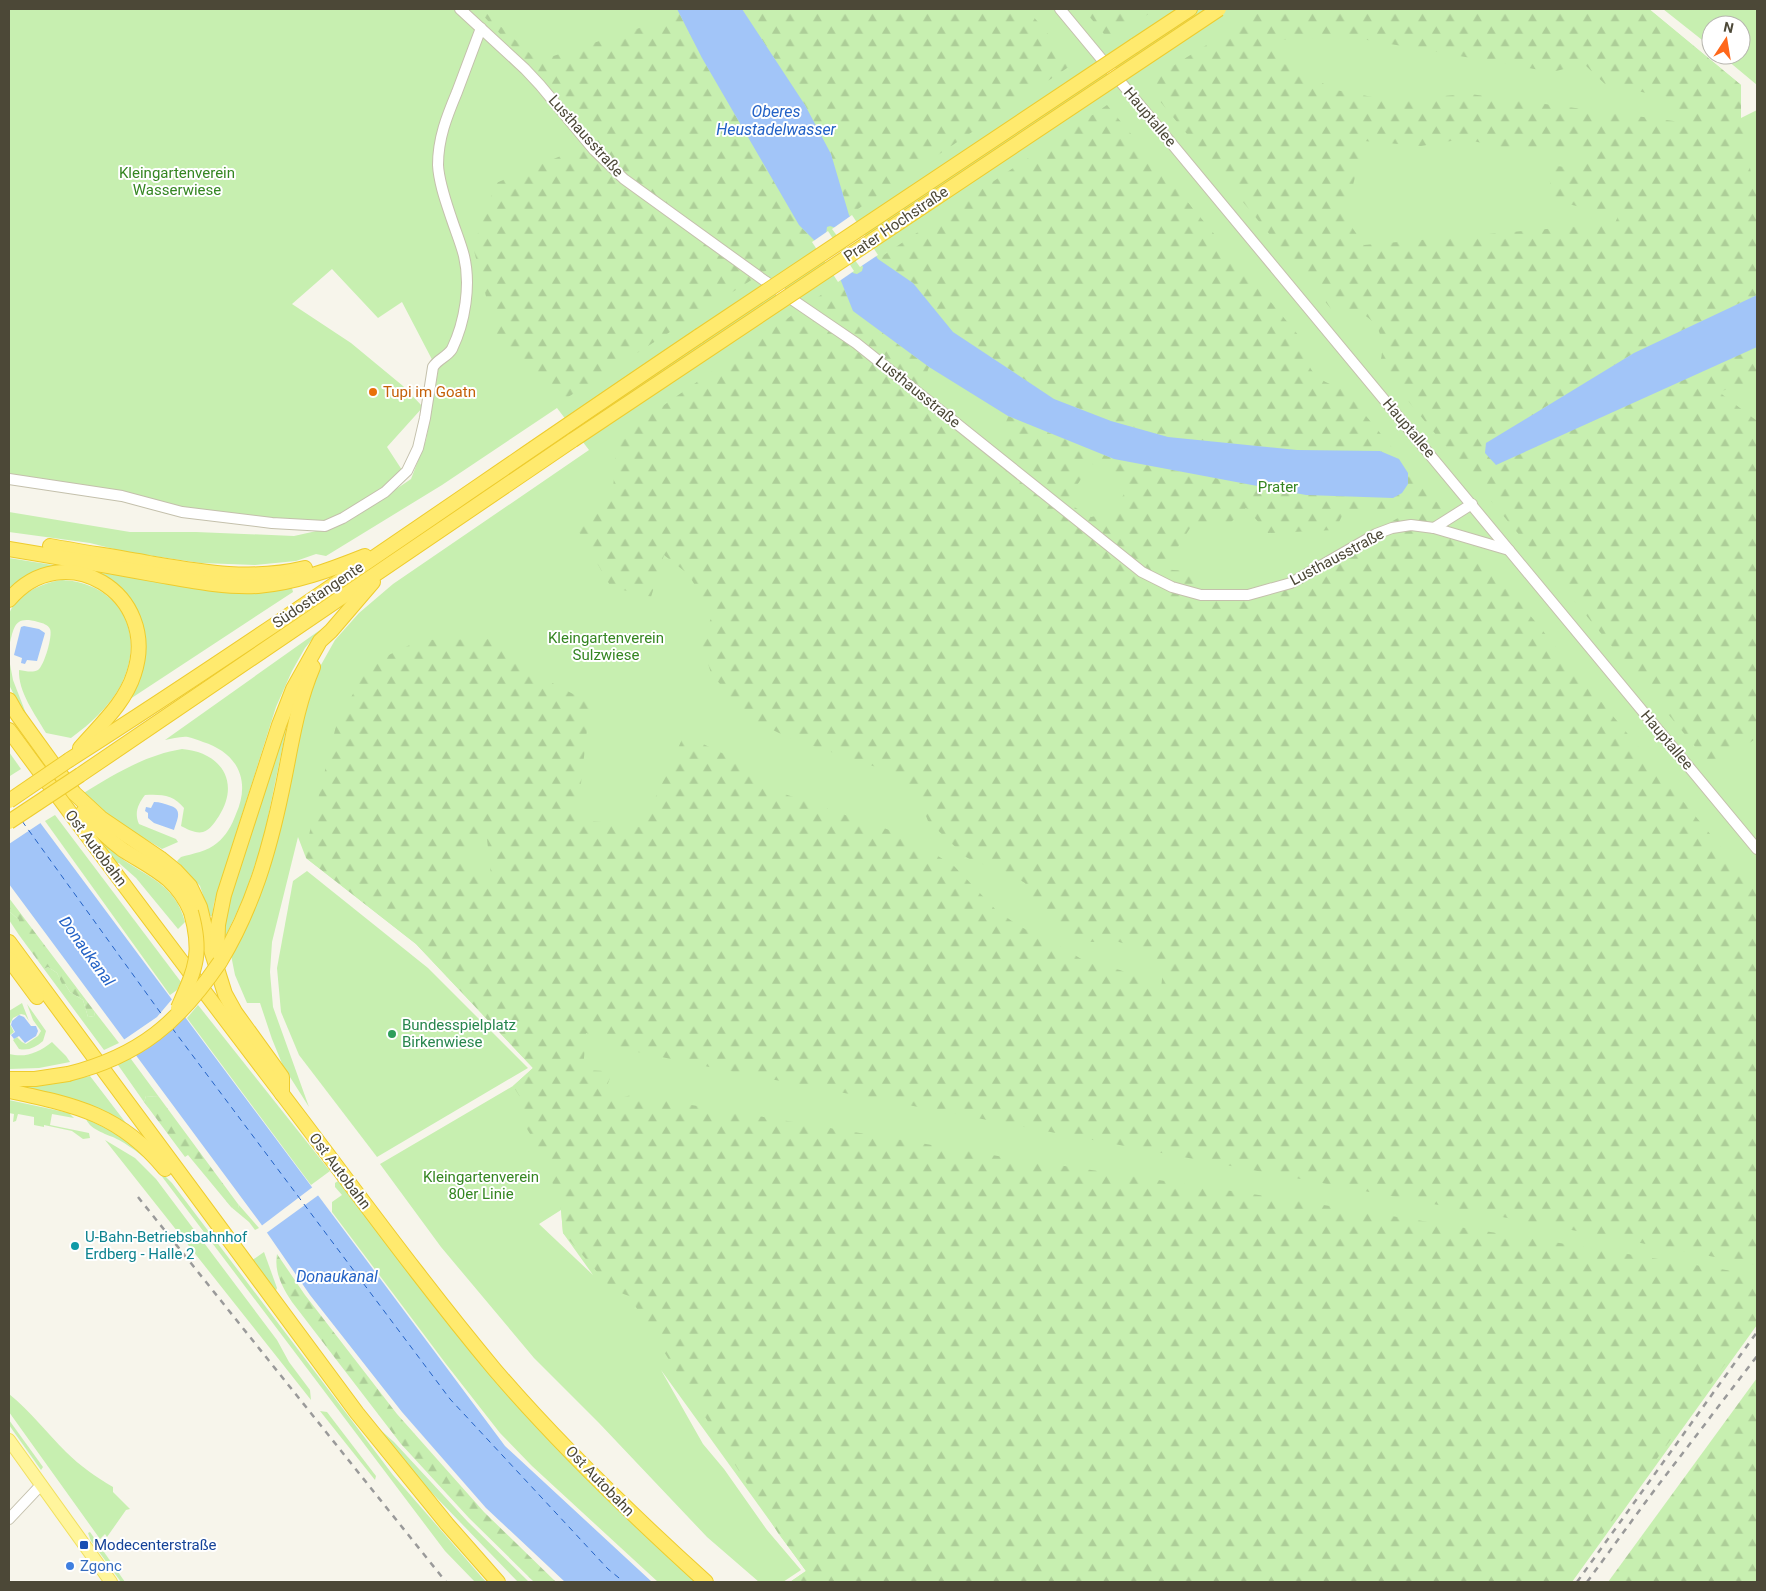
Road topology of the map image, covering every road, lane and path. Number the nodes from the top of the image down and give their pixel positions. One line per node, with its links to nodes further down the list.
1 (460, 9): 5 (street, Lusthausstraße)
2 (1060, 9): 9 (street, Hauptallee)
3 (1190, 9): 6 (highway, Prater Hochstraße, bridge)
4 (1219, 9): 7 (highway, Prater Hochstraße, bridge)
5 (481, 28): 8 (street); 10 (street, Lusthausstraße)
6 (564, 426): 12 (highway, Südosttangente)
7 (572, 440): 15 (highway, Südosttangente)
8 (9, 479)
9 (1472, 504): 10 (street); 14 (street, Hauptallee)
10 (1434, 528): 14 (street, Lusthausstraße)
11 (9, 540): 12 (highway)
12 (388, 547): 13 (highway); 21 (highway, Südosttangente)
13 (9, 549)
14 (1509, 550): 24 (street, Hauptallee)
15 (387, 566): 17 (highway); 23 (highway, Südosttangente, bridge)
16 (9, 600): 21 (highway)
17 (331, 631): 27 (highway); 28 (highway, bridge)
18 (9, 700): 27 (highway)
19 (9, 712): 28 (highway, bridge)
20 (9, 730): 31 (highway, Ost Autobahn)
21 (69, 760): 22 (highway, bridge)
22 (9, 801)
23 (9, 822)
24 (1757, 849)
25 (9, 942): 32 (highway)
26 (9, 959): 32 (highway)
27 (216, 966): 31 (highway)
28 (173, 1020): 29 (highway, bridge)
29 (9, 1079)
30 (9, 1091): 32 (highway)
31 (282, 1094): 38 (highway, Ost Autobahn)
32 (195, 1195): 37 (highway)
33 (9, 1440): 34 (main road)
34 (42, 1485): 35 (street); 36 (main road)
35 (9, 1519)
36 (111, 1582)
37 (498, 1582)
38 (706, 1582)

